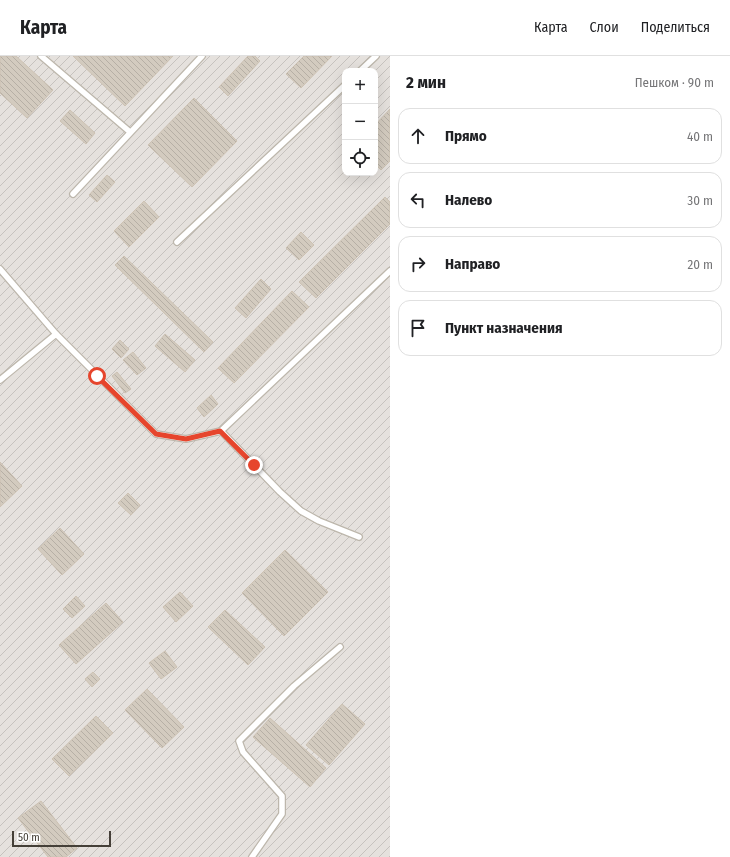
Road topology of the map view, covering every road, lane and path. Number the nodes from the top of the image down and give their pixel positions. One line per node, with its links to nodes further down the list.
1 (41, 56): 6 (lane)
2 (202, 56): 6 (lane)
3 (376, 56): 4 (lane)
4 (363, 68)
5 (342, 88): 8 (lane)
6 (130, 132): 7 (lane)
7 (73, 194)
8 (177, 242)
9 (0, 269): 11 (lane)
10 (390, 271): 13 (lane)
11 (56, 334): 12 (lane); 13 (lane)
12 (0, 380)
13 (220, 431): 14 (lane)
14 (359, 537)
15 (340, 647): 16 (lane)
16 (252, 857)

